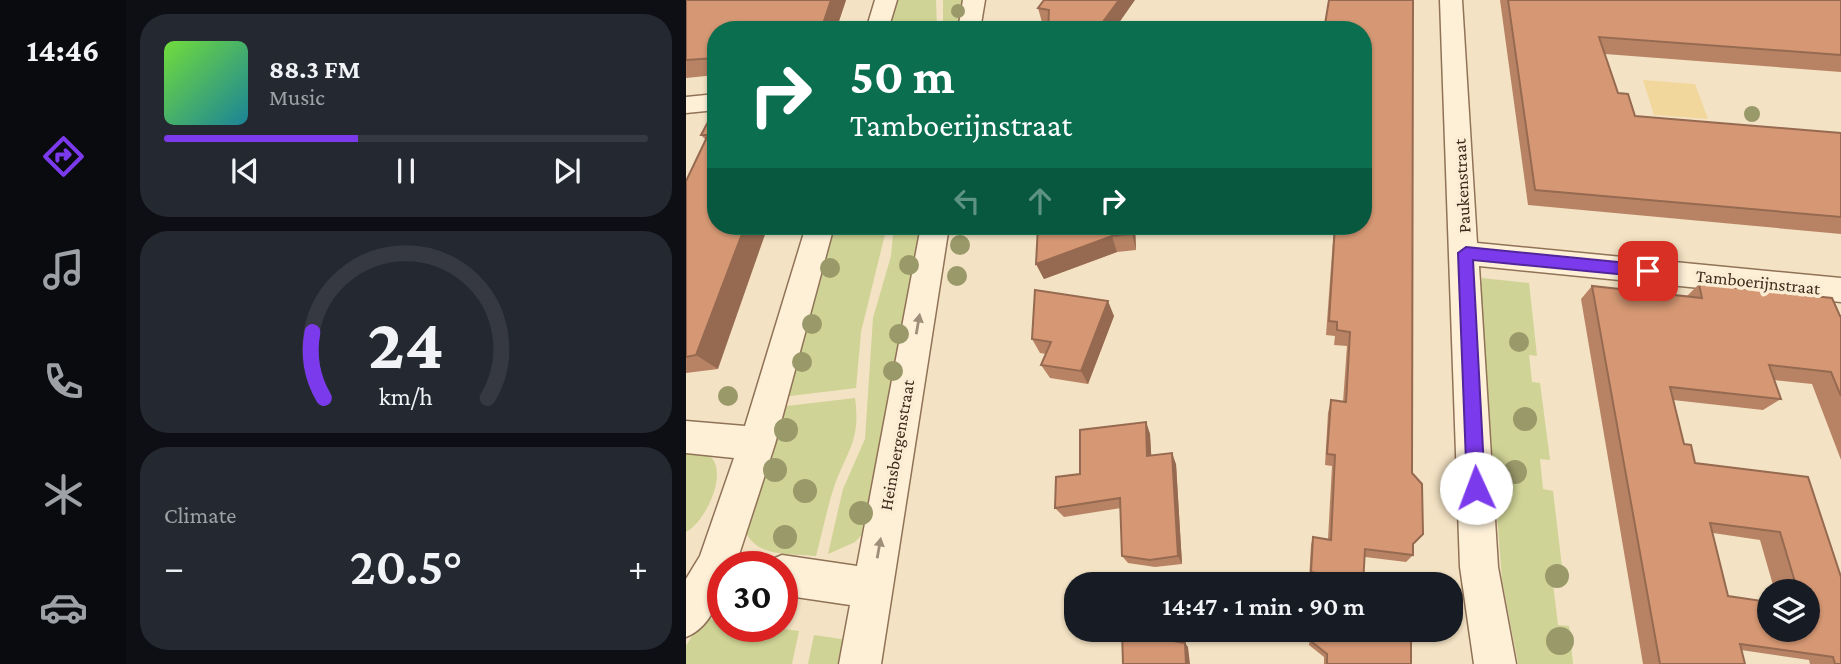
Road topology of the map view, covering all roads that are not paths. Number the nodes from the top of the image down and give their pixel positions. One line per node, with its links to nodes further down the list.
1 (886, 0): 4 (street)
2 (974, 0): 5 (street)
3 (1451, 0): 10 (street, Paukenstraat)
4 (880, 21)
5 (970, 21)
6 (707, 103): 7 (street)
7 (686, 105)
8 (817, 235): 13 (street)
9 (933, 235): 17 (street, Heinsbergenstraat, one-way to 9)
10 (1466, 253): 11 (street, Tamboerijnstraat); 20 (street, Paukenstraat)
11 (1841, 290)
12 (686, 437): 13 (street)
13 (757, 444): 14 (street)
14 (715, 551)
15 (707, 570): 18 (street)
16 (798, 577): 17 (street)
17 (873, 588): 19 (street, Heinsbergenstraat)
18 (686, 617)
19 (860, 664)
20 (1495, 664)

